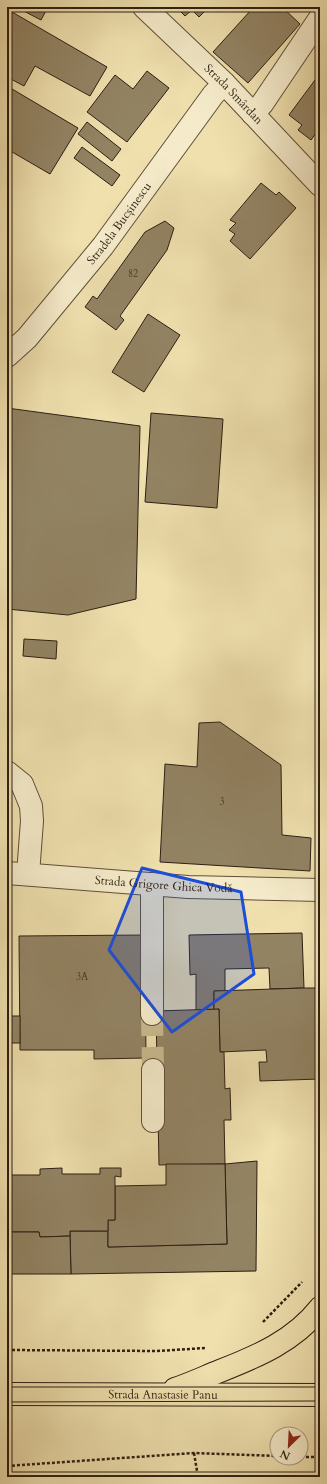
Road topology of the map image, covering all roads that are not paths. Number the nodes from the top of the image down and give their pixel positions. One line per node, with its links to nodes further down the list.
1 (144, 7): 3 (street, Strada Smârdan)
2 (320, 18): 4 (street)
3 (224, 83): 4 (street, Strada Smârdan); 6 (street, Stradela Bucșinescu)
4 (253, 114): 5 (street, Strada Smârdan)
5 (320, 185)
6 (7, 356)
7 (7, 772): 9 (street)
8 (7, 873): 9 (street, Strada Grigore Ghica Vodă)
9 (28, 874): 10 (street, Strada Grigore Ghica Vodă)
10 (152, 884): 11 (street, Strada Grigore Ghica Vodă); 12 (street)
11 (320, 890)
12 (152, 1014)
13 (153, 1070): 14 (street)
14 (153, 1121)
15 (320, 1308): 17 (main road)
16 (7, 1394): 17 (main road, Strada Anastasie Panu)
17 (161, 1394): 18 (main road, Strada Anastasie Panu)
18 (320, 1395)

